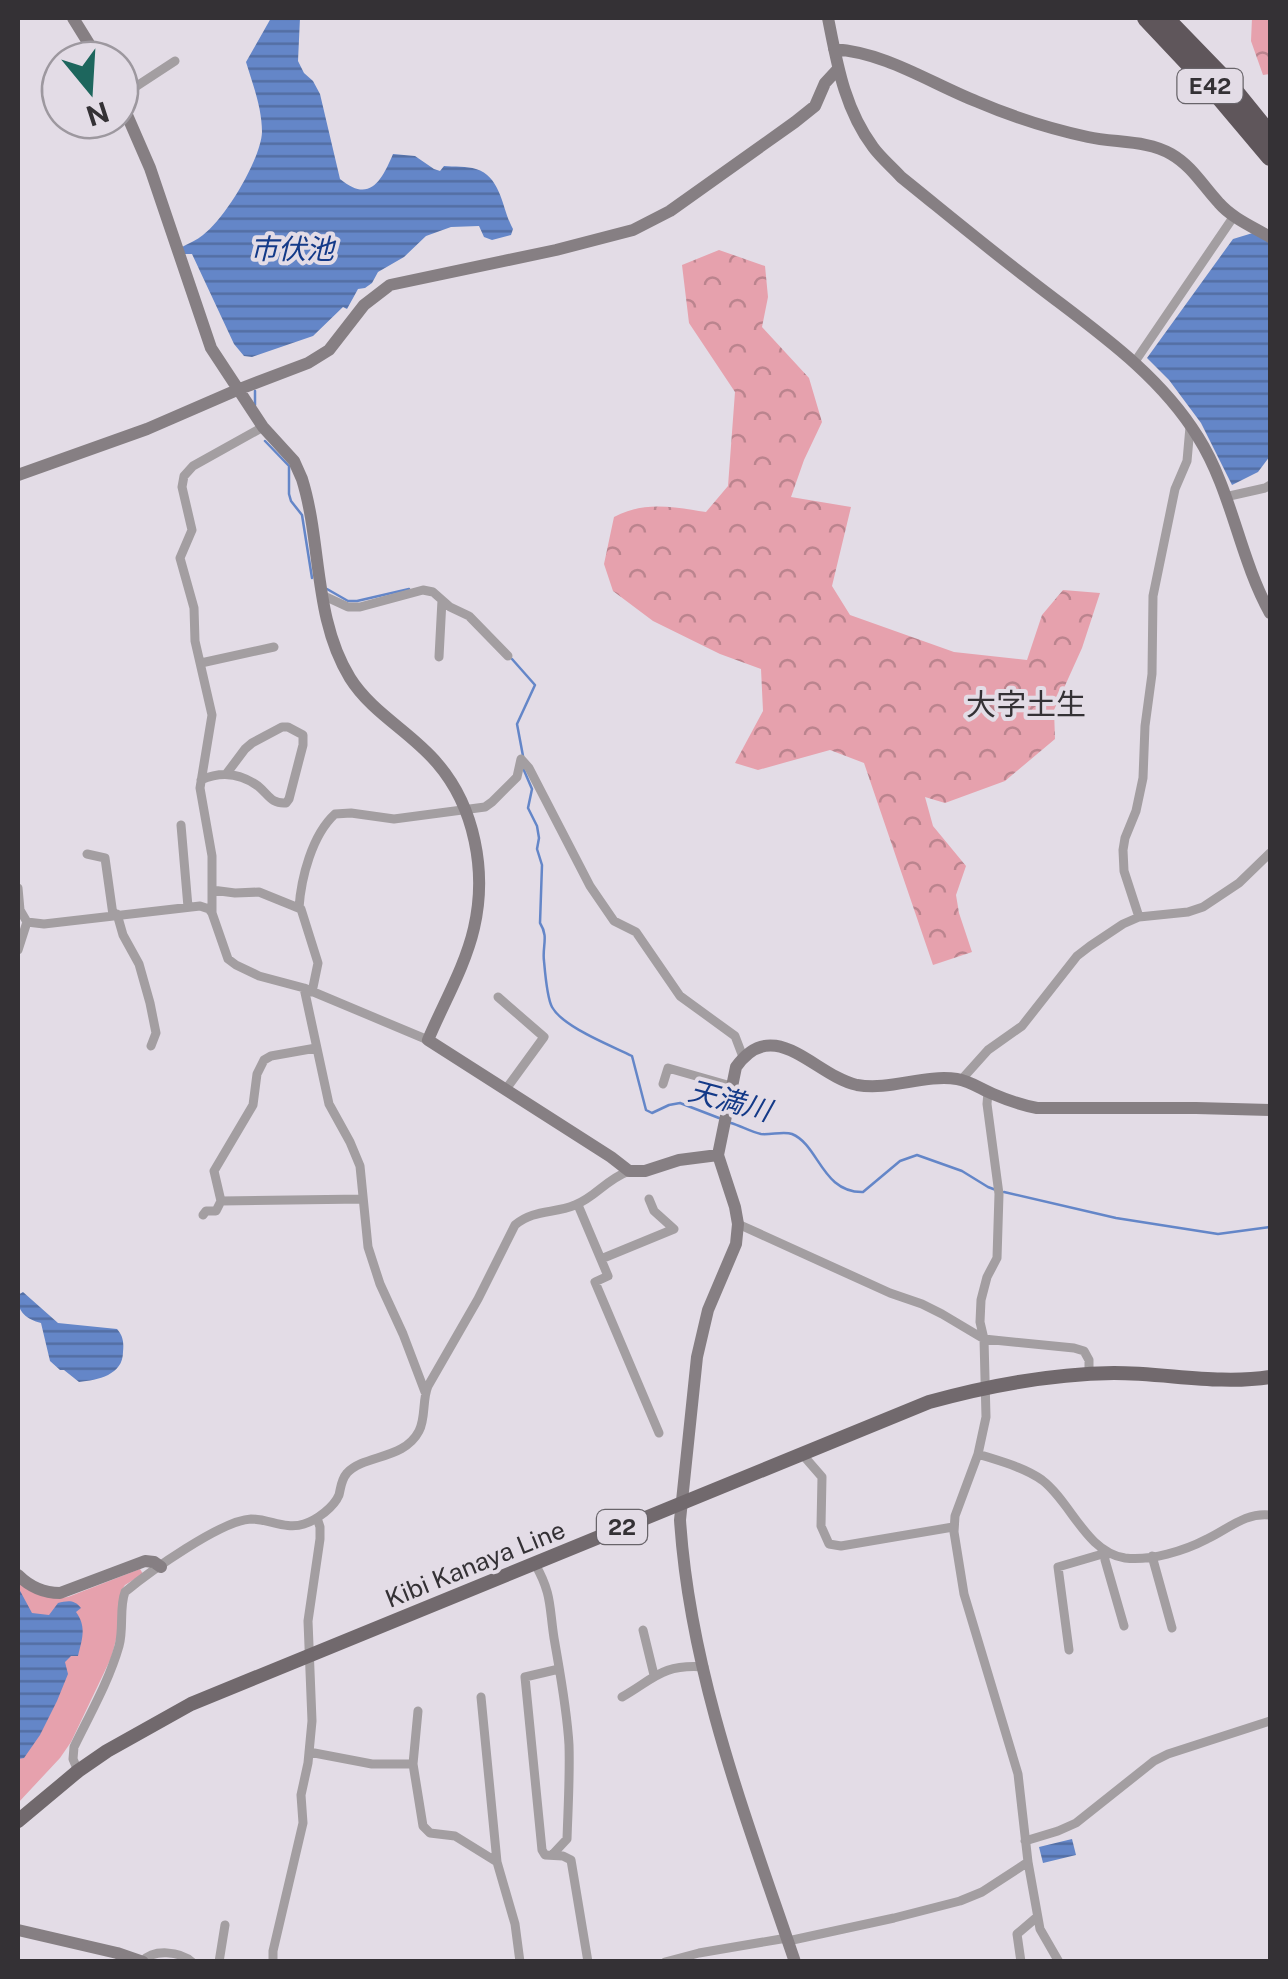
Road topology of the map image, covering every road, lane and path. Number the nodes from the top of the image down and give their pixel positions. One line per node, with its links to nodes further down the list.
1 (73, 18): 5 (street)
2 (828, 18): 6 (street)
3 (1146, 18): 10 (highway, E42)
4 (1165, 18): 11 (highway, E42)
5 (87, 40)
6 (834, 49): 8 (street); 15 (street)
7 (175, 62): 9 (street)
8 (837, 70): 17 (street); 18 (street)
9 (140, 85)
10 (1232, 110): 13 (highway, E42); 14 (highway)
11 (1270, 132)
12 (138, 140): 18 (street)
13 (1270, 158)
14 (1270, 166)
15 (1234, 216): 16 (street); 17 (street)
16 (1270, 236)
17 (1134, 363): 19 (street)
18 (237, 390): 20 (street); 21 (street)
19 (1190, 424): 23 (street); 43 (street)
20 (262, 427): 24 (street); 30 (street)
21 (18, 475)
22 (1270, 484): 23 (street)
23 (1225, 497): 26 (street)
24 (322, 595): 25 (street); 33 (street)
25 (442, 600): 28 (street); 29 (street)
26 (1270, 613)
27 (274, 648): 30 (street)
28 (508, 656)
29 (439, 657)
30 (200, 663): 32 (street)
31 (227, 773): 31 (street); 32 (street)
32 (201, 780): 38 (street)
33 (466, 810): 40 (street); 48 (street); 51 (street)
34 (181, 826): 39 (street)
35 (1270, 853): 43 (street)
36 (87, 854): 42 (street)
37 (18, 888): 44 (street)
38 (212, 890): 40 (street); 41 (street)
39 (188, 907): 41 (street); 42 (street)
40 (299, 908): 46 (street)
41 (212, 913): 46 (street)
42 (115, 915): 44 (street); 49 (street)
43 (1139, 917): 52 (street)
44 (23, 919): 45 (street)
45 (18, 950)
46 (308, 990): 48 (street); 50 (street)
47 (498, 997): 55 (street)
48 (428, 1040): 55 (street)
49 (151, 1046)
50 (316, 1048): 60 (street); 62 (street)
51 (743, 1057): 52 (street); 54 (street)
52 (962, 1079): 56 (street)
53 (663, 1084): 54 (street)
54 (731, 1086): 58 (street)
55 (506, 1089): 59 (street)
56 (988, 1092): 57 (street); 67 (street)
57 (1270, 1110)
58 (718, 1155): 59 (street); 65 (street)
59 (629, 1172): 63 (street)
60 (363, 1199): 62 (street); 71 (street)
61 (650, 1200): 66 (street)
62 (221, 1201): 64 (street)
63 (578, 1204): 66 (street); 71 (street)
64 (203, 1215)
65 (738, 1224): 67 (street); 75 (street)
66 (601, 1260): 72 (street)
67 (984, 1340): 68 (street); 70 (street)
68 (1089, 1374): 69 (main road, Kibi Kanaya Line / 22); 70 (main road, Kibi Kanaya Line / 22)
69 (1270, 1377)
70 (984, 1388): 73 (main road, Kibi Kanaya Line / 22); 74 (street)
71 (425, 1392): 77 (street)
72 (658, 1433)
73 (802, 1454): 75 (main road, Kibi Kanaya Line / 22); 78 (street)
74 (978, 1454): 78 (street); 79 (street)
75 (682, 1503): 81 (main road, Kibi Kanaya Line / 22); 89 (street)
76 (1270, 1515): 80 (street)
77 (317, 1518): 82 (street); 88 (street)
78 (953, 1527): 100 (street)
79 (1106, 1551): 80 (street); 84 (street); 87 (street)
80 (1152, 1556): 85 (street)
81 (535, 1564): 88 (main road, Kibi Kanaya Line / 22); 90 (street)
82 (161, 1567): 83 (street); 98 (street)
83 (18, 1574)
84 (1124, 1626)
85 (1172, 1628)
86 (643, 1630): 91 (street)
87 (1069, 1650)
88 (310, 1656): 96 (street); 98 (main road, Kibi Kanaya Line / 22)
89 (704, 1667): 91 (street); 107 (street)
90 (559, 1669): 101 (street); 101 (street)
91 (654, 1676): 92 (street)
92 (622, 1696)
93 (481, 1698): 102 (street)
94 (418, 1711): 97 (street)
95 (1270, 1721): 100 (street)
96 (309, 1752): 97 (street); 113 (street)
97 (412, 1764): 102 (street)
98 (78, 1771): 99 (main road, Kibi Kanaya Line / 22)
99 (18, 1821)
100 (1026, 1841): 103 (street)
101 (550, 1856): 115 (street)
102 (497, 1862): 114 (street)
103 (1028, 1862): 104 (street); 107 (street)
104 (1037, 1917): 118 (street); 119 (street)
105 (225, 1925): 112 (street)
106 (18, 1930): 108 (street)
107 (788, 1939): 109 (street); 117 (street)
108 (116, 1957): 110 (street)
109 (702, 1957): 116 (street)
110 (143, 1962): 111 (street)
111 (192, 1962)
112 (220, 1962)
113 (273, 1962)
114 (520, 1962)
115 (588, 1962)
116 (665, 1962)
117 (795, 1962)
118 (1022, 1962)
119 (1060, 1962)

